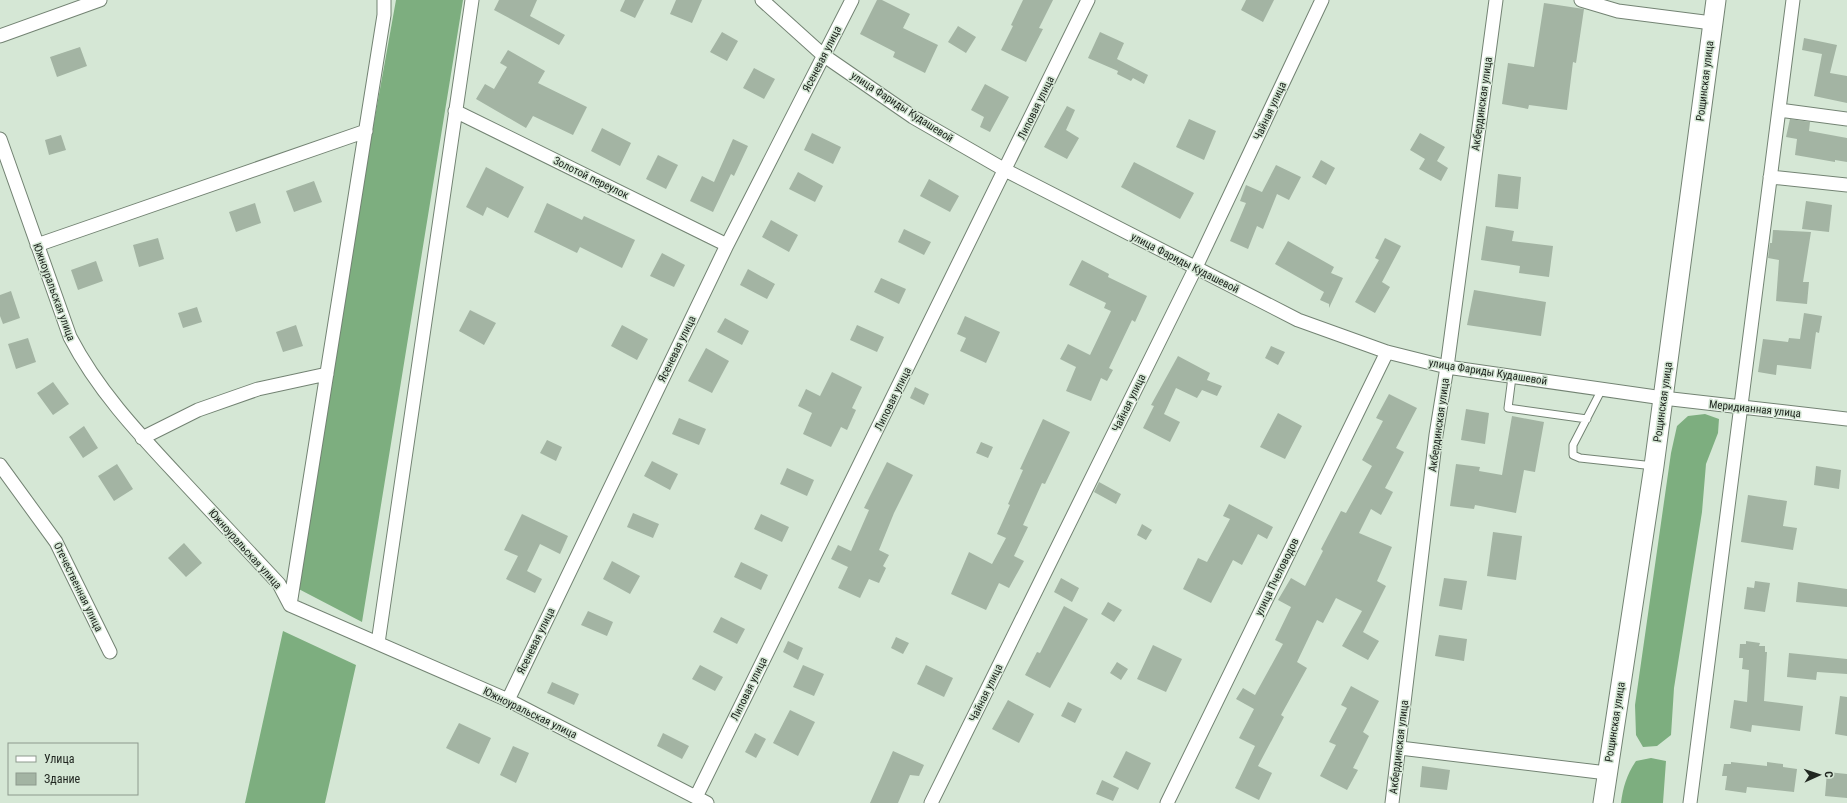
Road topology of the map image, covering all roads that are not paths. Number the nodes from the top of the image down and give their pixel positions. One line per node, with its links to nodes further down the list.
1 (100, 0): 13 (street)
2 (384, 0): 18 (street)
3 (472, 0): 16 (street)
4 (762, 0): 14 (street, улица Фариды Кудашевой)
5 (852, 0): 14 (street, Ясеневая улица)
6 (1088, 0): 20 (street, Липовая улица)
7 (1322, 0): 25 (street, Чайная улица)
8 (1496, 0): 27 (street, Акбердинская улица)
9 (1581, 0): 12 (street)
10 (1716, 0): 12 (street, Рощинская улица)
11 (1793, 0): 15 (street)
12 (1712, 23): 31 (street, Рощинская улица)
13 (0, 36)
14 (823, 55): 20 (street, улица Фариды Кудашевой); 24 (street, Ясеневая улица)
15 (1779, 110): 17 (street); 21 (street)
16 (456, 111): 24 (street, Золотой переулок); 39 (street)
17 (1847, 119)
18 (366, 131): 23 (street); 28 (street)
19 (0, 138): 23 (street, Южноуральская улица)
20 (1006, 170): 25 (street, улица Фариды Кудашевой); 44 (street, Липовая улица)
21 (1770, 178): 22 (street); 32 (street)
22 (1847, 185)
23 (37, 245): 35 (street, Южноуральская улица)
24 (727, 245): 41 (street, Ясеневая улица)
25 (1195, 269): 26 (street, улица Фариды Кудашевой); 45 (street, Чайная улица)
26 (1387, 352): 27 (street, улица Фариды Кудашевой); 46 (street, улица Пчеловодов)
27 (1447, 367): 29 (street, улица Фариды Кудашевой); 42 (street, Акбердинская улица)
28 (326, 374): 35 (street); 38 (street)
29 (1512, 376): 30 (street, улица Фариды Кудашевой); 33 (lane)
30 (1602, 390): 31 (street, улица Фариды Кудашевой); 33 (lane)
31 (1663, 398): 32 (street, Меридианная улица); 37 (street, Рощинская улица)
32 (1741, 407): 34 (street, Меридианная улица); 49 (street)
33 (1587, 419): 37 (lane)
34 (1847, 419)
35 (142, 438): 38 (street, Южноуральская улица)
36 (0, 465): 40 (street, Отечественная улица)
37 (1654, 466): 43 (street, Рощинская улица)
38 (290, 605): 39 (street, Южноуральская улица)
39 (378, 643): 41 (street, Южноуральская улица)
40 (110, 652)
41 (508, 700): 44 (street, Южноуральская улица)
42 (1400, 748): 43 (street); 47 (street, Акбердинская улица)
43 (1607, 773): 48 (street, Рощинская улица)
44 (702, 800)
45 (931, 803)
46 (1167, 803)
47 (1392, 803)
48 (1604, 803)
49 (1690, 803)

